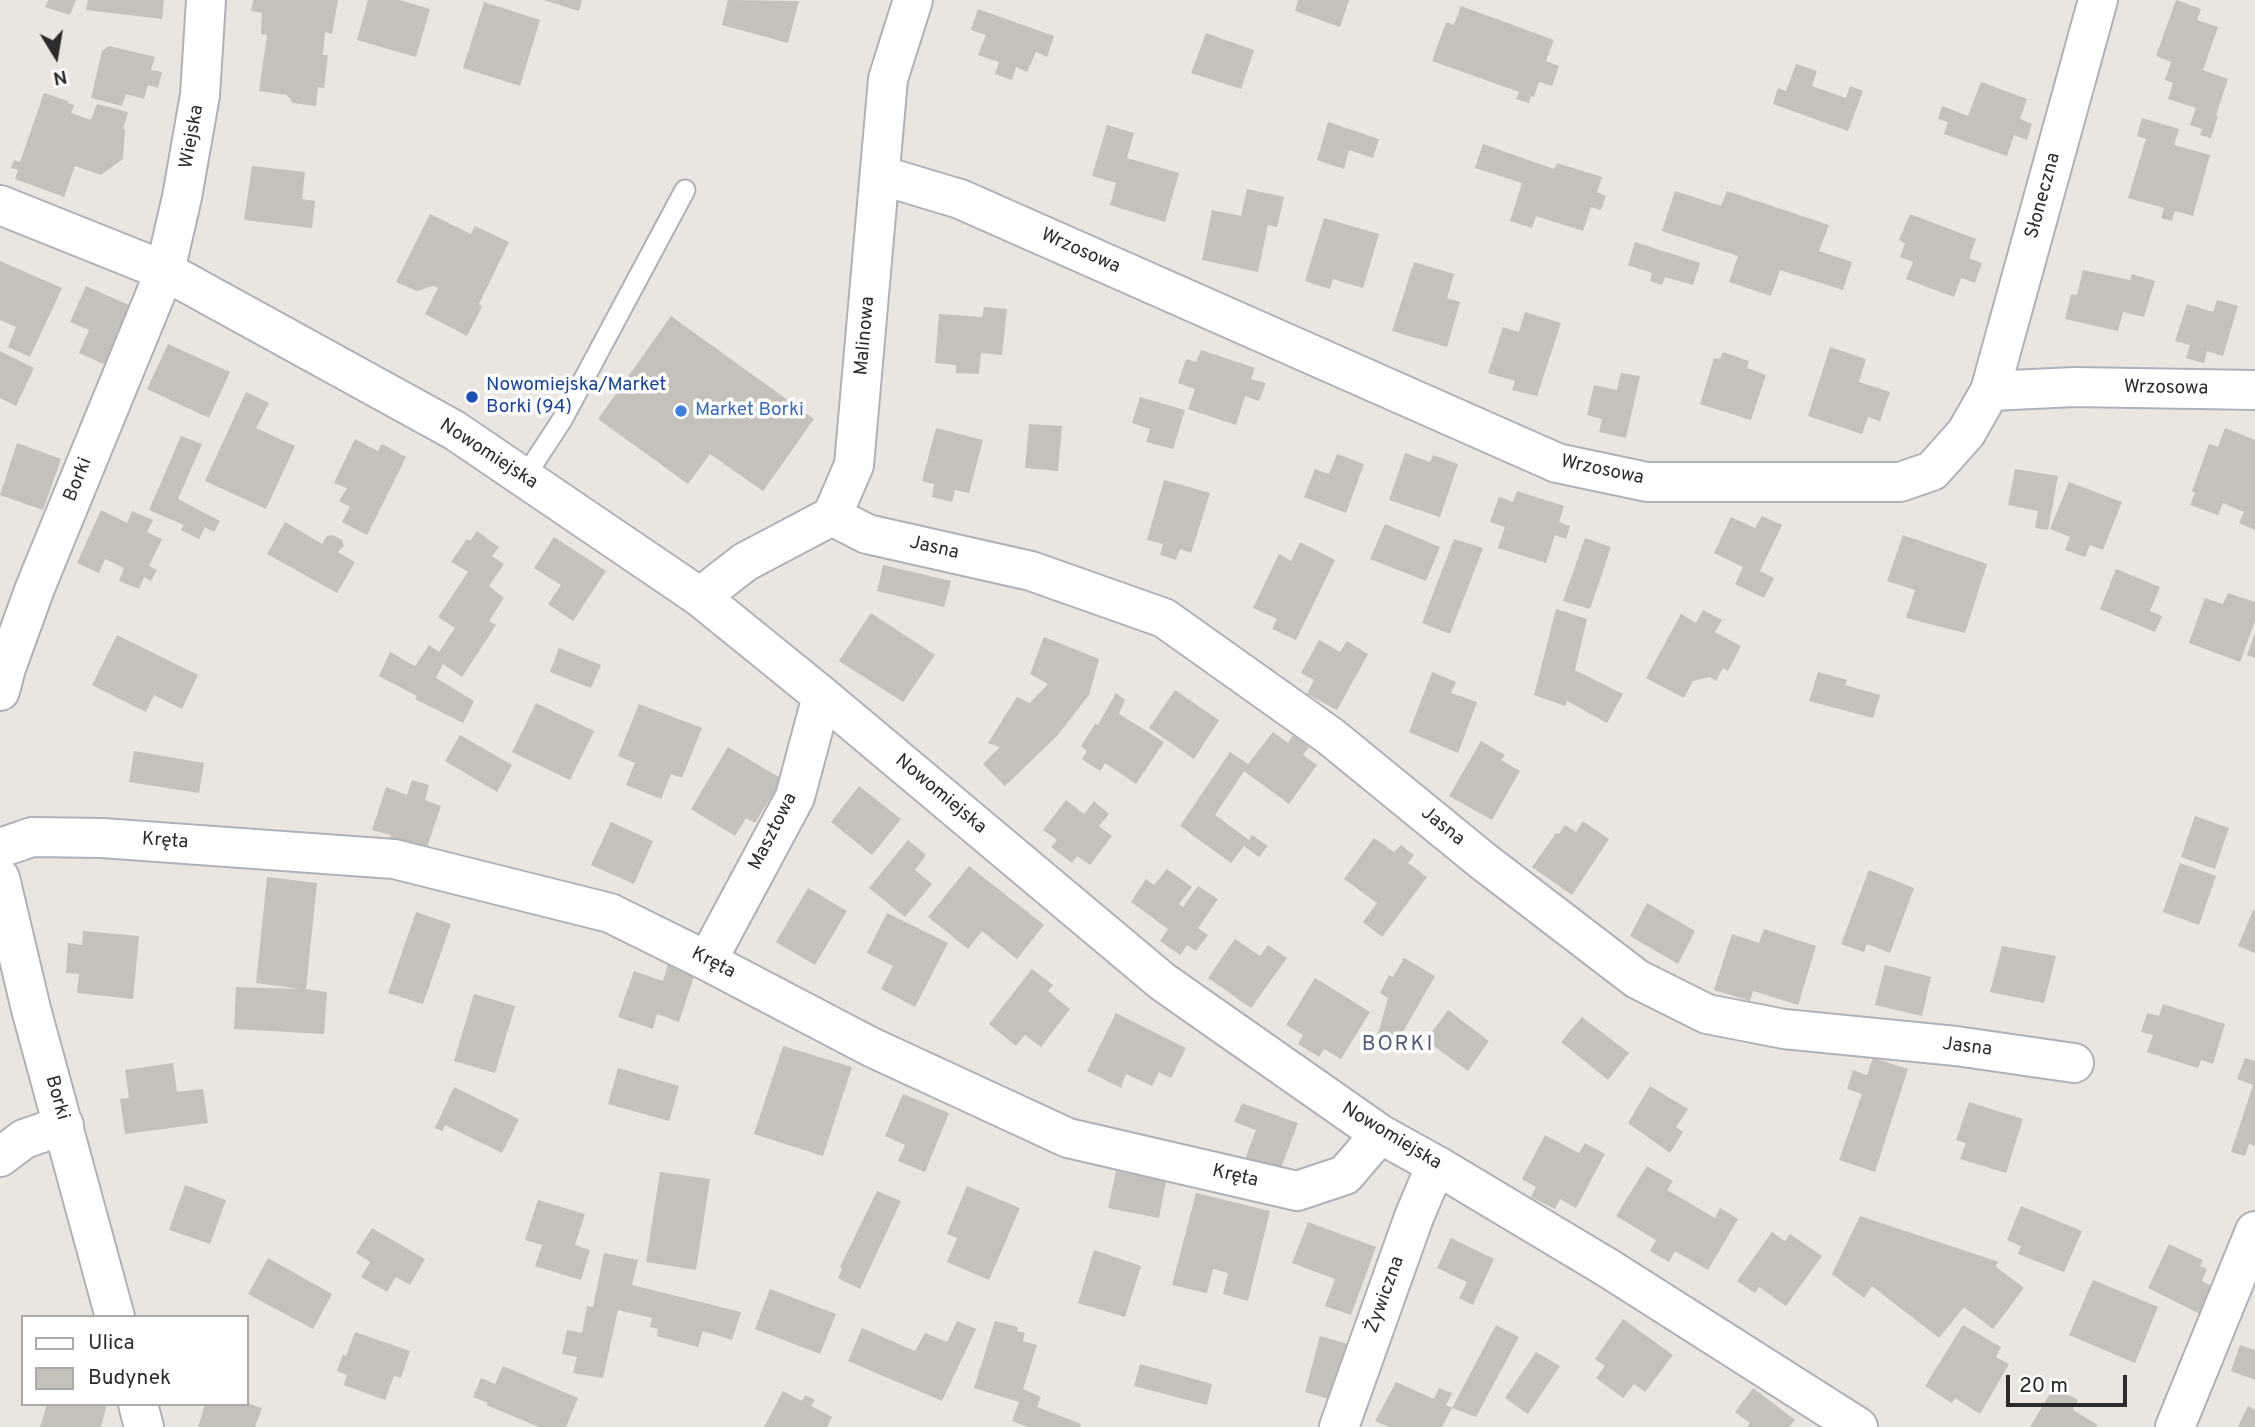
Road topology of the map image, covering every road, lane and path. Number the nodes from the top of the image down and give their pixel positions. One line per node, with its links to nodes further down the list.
1 (206, 0): 7 (street, Wiejska)
2 (913, 0): 4 (street, Malinowa)
3 (2098, 0): 9 (street, Słoneczna)
4 (880, 175): 9 (street, Wrzosowa); 11 (street, Malinowa)
5 (685, 190): 10 (lane)
6 (0, 205): 7 (street, Nowomiejska)
7 (165, 271): 10 (street, Nowomiejska); 13 (street, Borki)
8 (2255, 390): 9 (street, Wrzosowa)
9 (1990, 391)
10 (524, 478): 12 (street, Nowomiejska)
11 (832, 516): 12 (street); 18 (street, Jasna)
12 (700, 597): 14 (street, Nowomiejska)
13 (0, 691)
14 (822, 696): 17 (street, Masztowa); 20 (street, Nowomiejska)
15 (0, 848): 17 (street, Kręta)
16 (0, 878): 19 (street, Borki)
17 (707, 961): 20 (street, Kręta)
18 (2074, 1063)
19 (64, 1125): 21 (street); 24 (street, Borki)
20 (1380, 1134): 22 (street, Nowomiejska)
21 (0, 1157)
22 (1436, 1165): 27 (street, Żywiczna); 28 (street, Nowomiejska)
23 (2255, 1231): 29 (street)
24 (114, 1315)
25 (139, 1406): 26 (street)
26 (144, 1427)
27 (1339, 1427)
28 (1858, 1427)
29 (2175, 1427)

